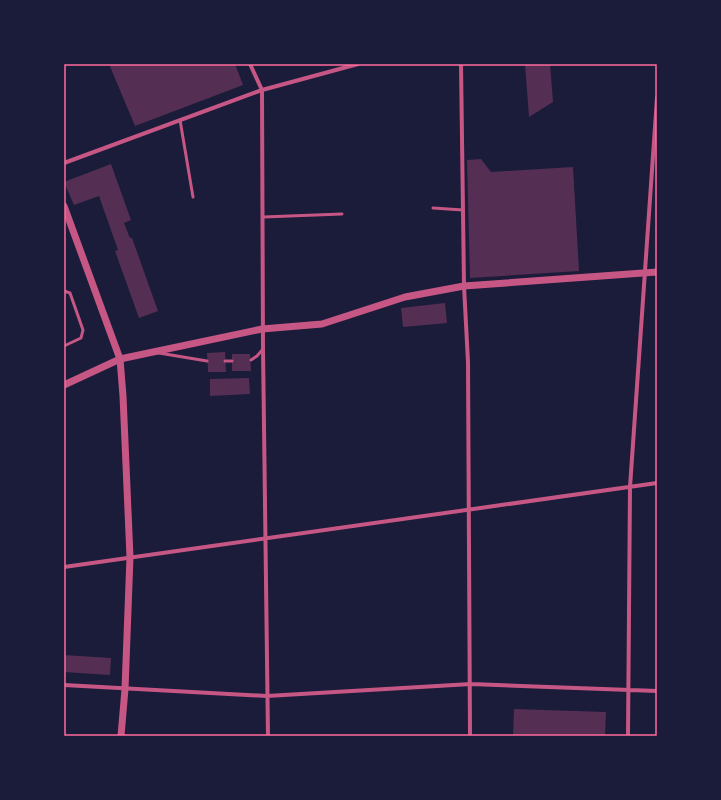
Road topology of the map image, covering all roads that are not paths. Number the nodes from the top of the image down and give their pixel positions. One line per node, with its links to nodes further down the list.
1 (250, 64): 4 (street)
2 (358, 64): 4 (street)
3 (461, 64): 11 (street)
4 (262, 90): 6 (street); 13 (street)
5 (657, 98): 14 (street)
6 (180, 120): 7 (street); 8 (lane)
7 (64, 163)
8 (193, 197)
9 (64, 206): 22 (street)
10 (433, 208): 11 (lane)
11 (463, 210): 16 (street)
12 (342, 214): 13 (lane)
13 (263, 217): 18 (street)
14 (646, 272): 15 (street); 16 (street); 29 (street)
15 (657, 272)
16 (464, 286): 18 (street); 30 (street)
17 (64, 291): 19 (lane)
18 (262, 329): 20 (street); 21 (street)
19 (64, 346)
20 (262, 349): 24 (lane); 31 (street)
21 (154, 352): 22 (street); 25 (lane)
22 (120, 360): 27 (street); 32 (street)
23 (232, 360): 26 (lane)
24 (250, 360)
25 (207, 361)
26 (225, 361)
27 (64, 385)
28 (657, 483): 29 (street)
29 (630, 487): 30 (street); 37 (street)
30 (467, 510): 31 (street); 34 (street)
31 (265, 537): 32 (street); 39 (street)
32 (130, 557): 33 (street); 36 (street)
33 (64, 567)
34 (470, 684): 37 (street); 39 (street); 42 (street)
35 (64, 685): 36 (street)
36 (126, 689): 39 (street); 40 (street)
37 (630, 689): 38 (street); 43 (street)
38 (657, 691)
39 (267, 696): 41 (street)
40 (121, 736)
41 (268, 736)
42 (470, 736)
43 (628, 736)

